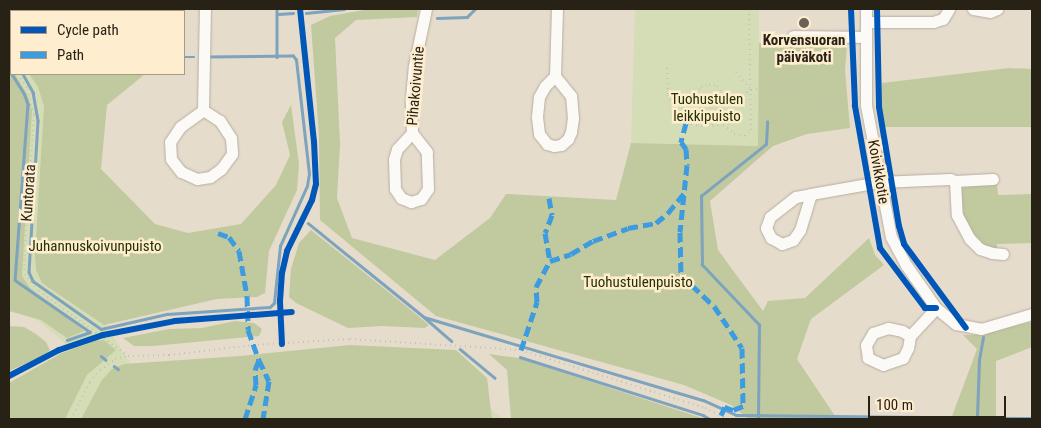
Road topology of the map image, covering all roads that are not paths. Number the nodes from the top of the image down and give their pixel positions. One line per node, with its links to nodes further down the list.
1 (205, 9): 12 (street)
2 (426, 9): 13 (street, Pihakoivuntie)
3 (557, 9): 11 (street)
4 (866, 9): 8 (street, Koivikkotie)
5 (949, 9): 8 (street)
6 (973, 9): 7 (street)
7 (997, 9)
8 (866, 22): 10 (street, Koivikkotie)
9 (793, 36): 10 (street)
10 (865, 37): 16 (street, Koivikkotie)
11 (555, 76): 11 (street)
12 (203, 110): 12 (street)
13 (412, 133): 13 (street, Pihakoivuntie)
14 (993, 179): 15 (street)
15 (955, 180): 16 (street); 18 (street)
16 (879, 182): 17 (street); 19 (street, Koivikkotie)
17 (811, 194): 17 (street)
18 (1003, 254)
19 (936, 308): 20 (street, Koivikkotie); 21 (street)
20 (1032, 314)
21 (910, 336)

